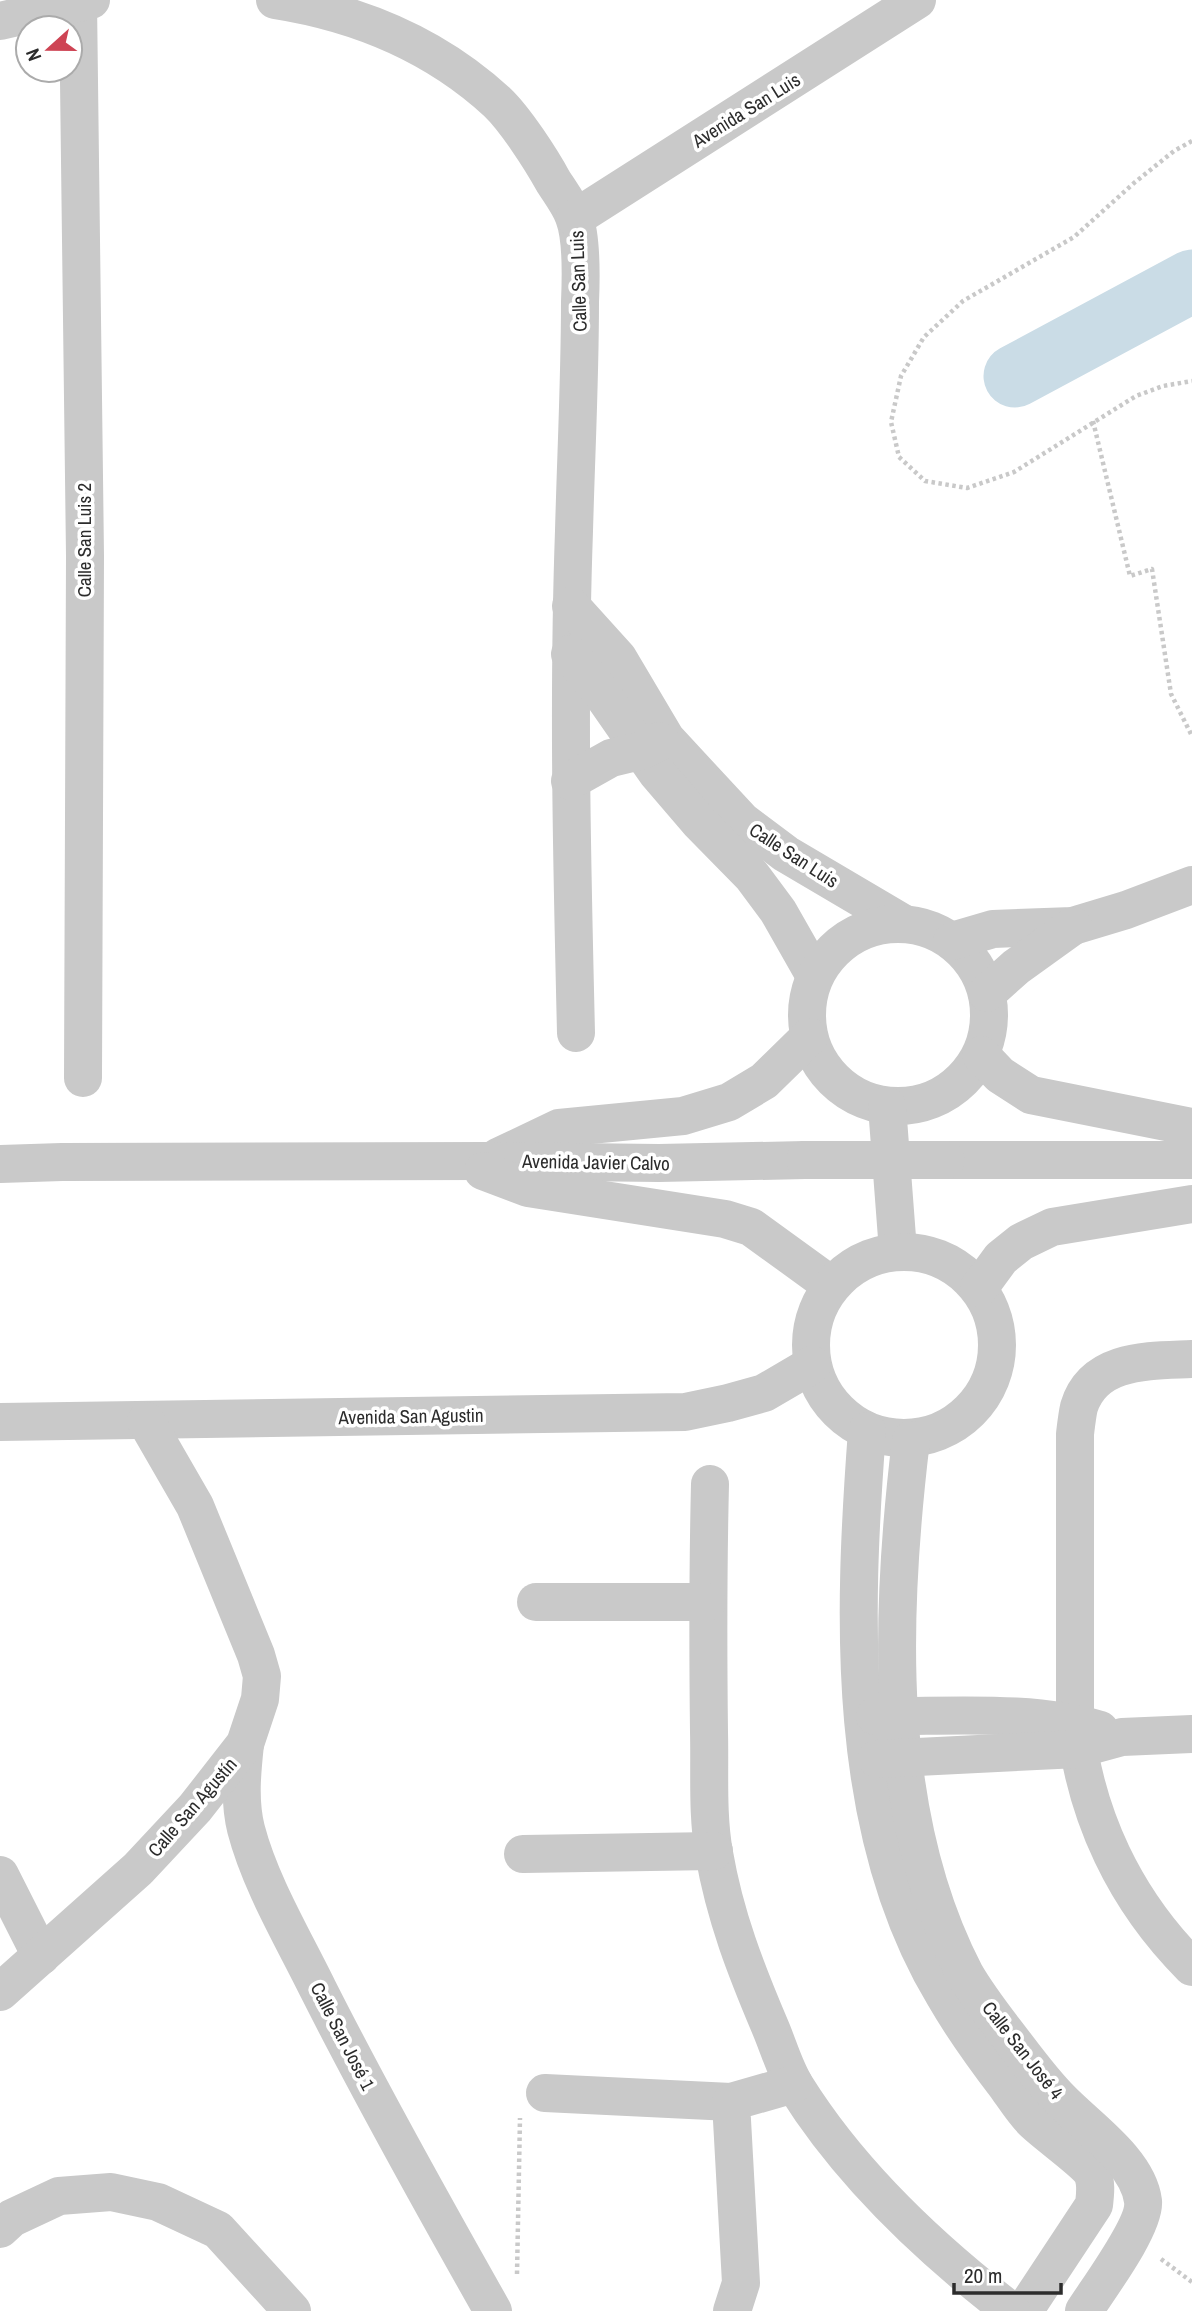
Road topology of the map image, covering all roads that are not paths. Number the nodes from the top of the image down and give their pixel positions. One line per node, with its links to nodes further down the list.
1 (275, 0): 4 (street, Calle San Luis)
2 (917, 0): 6 (street, Avenida San Luis)
3 (85, 1): 5 (street); 20 (street, Calle San Luis 2)
4 (321, 3): 6 (street, Calle San Luis)
5 (0, 22)
6 (575, 219): 7 (street, Calle San Luis)
7 (571, 606): 8 (street, Calle San Luis); 9 (street, Calle San Luis)
8 (570, 654): 9 (street, Calle San Luis); 10 (street, Calle San Luis)
9 (653, 745): 10 (street); 12 (street, Calle San Luis); 15 (street, Calle San Luis)
10 (570, 781): 17 (street, Calle San Luis)
11 (1192, 885): 13 (street)
12 (903, 923): 14 (street); 15 (street)
13 (1073, 926): 14 (street); 16 (street)
14 (952, 940): 16 (street)
15 (815, 976): 18 (street)
16 (987, 993): 19 (street)
17 (576, 1033)
18 (809, 1037): 21 (street); 24 (street)
19 (981, 1055): 21 (street); 22 (street)
20 (83, 1078)
21 (887, 1106): 27 (street)
22 (1192, 1127)
23 (1192, 1160): 24 (street, Avenida Javier Calvo, bridge)
24 (474, 1161): 25 (street, Avenida Javier Calvo); 28 (street)
25 (0, 1164)
26 (1192, 1204): 29 (street)
27 (898, 1251): 28 (street); 29 (street)
28 (831, 1285): 31 (street)
29 (979, 1288): 35 (street)
30 (1192, 1359): 41 (street)
31 (812, 1365): 32 (street, Avenida San Agustin); 34 (street)
32 (146, 1421): 33 (street, Avenida San Agustin); 42 (street, Calle San Agustín)
33 (0, 1422)
34 (867, 1431): 35 (street); 39 (street)
35 (911, 1440): 39 (street)
36 (710, 1483): 38 (street)
37 (536, 1602): 38 (street)
38 (707, 1602): 44 (street)
39 (882, 1716): 41 (street); 43 (street)
40 (1192, 1734): 41 (street)
41 (1077, 1736): 43 (street); 48 (street)
42 (245, 1744): 47 (street, Calle San Agustín); 55 (street, Calle San José 1)
43 (886, 1758): 58 (street, Calle San José 4); 59 (street, Calle San José 4)
44 (714, 1851): 45 (street); 50 (street)
45 (523, 1854)
46 (0, 1875): 47 (street)
47 (40, 1956): 49 (street, Calle San Agustín)
48 (1192, 1968)
49 (0, 1992)
50 (794, 2084): 52 (street); 57 (street)
51 (545, 2092): 52 (street)
52 (731, 2102): 56 (street)
53 (0, 2229): 54 (street)
54 (292, 2311)
55 (493, 2311)
56 (732, 2311)
57 (1011, 2311)
58 (1024, 2311)
59 (1084, 2311)

